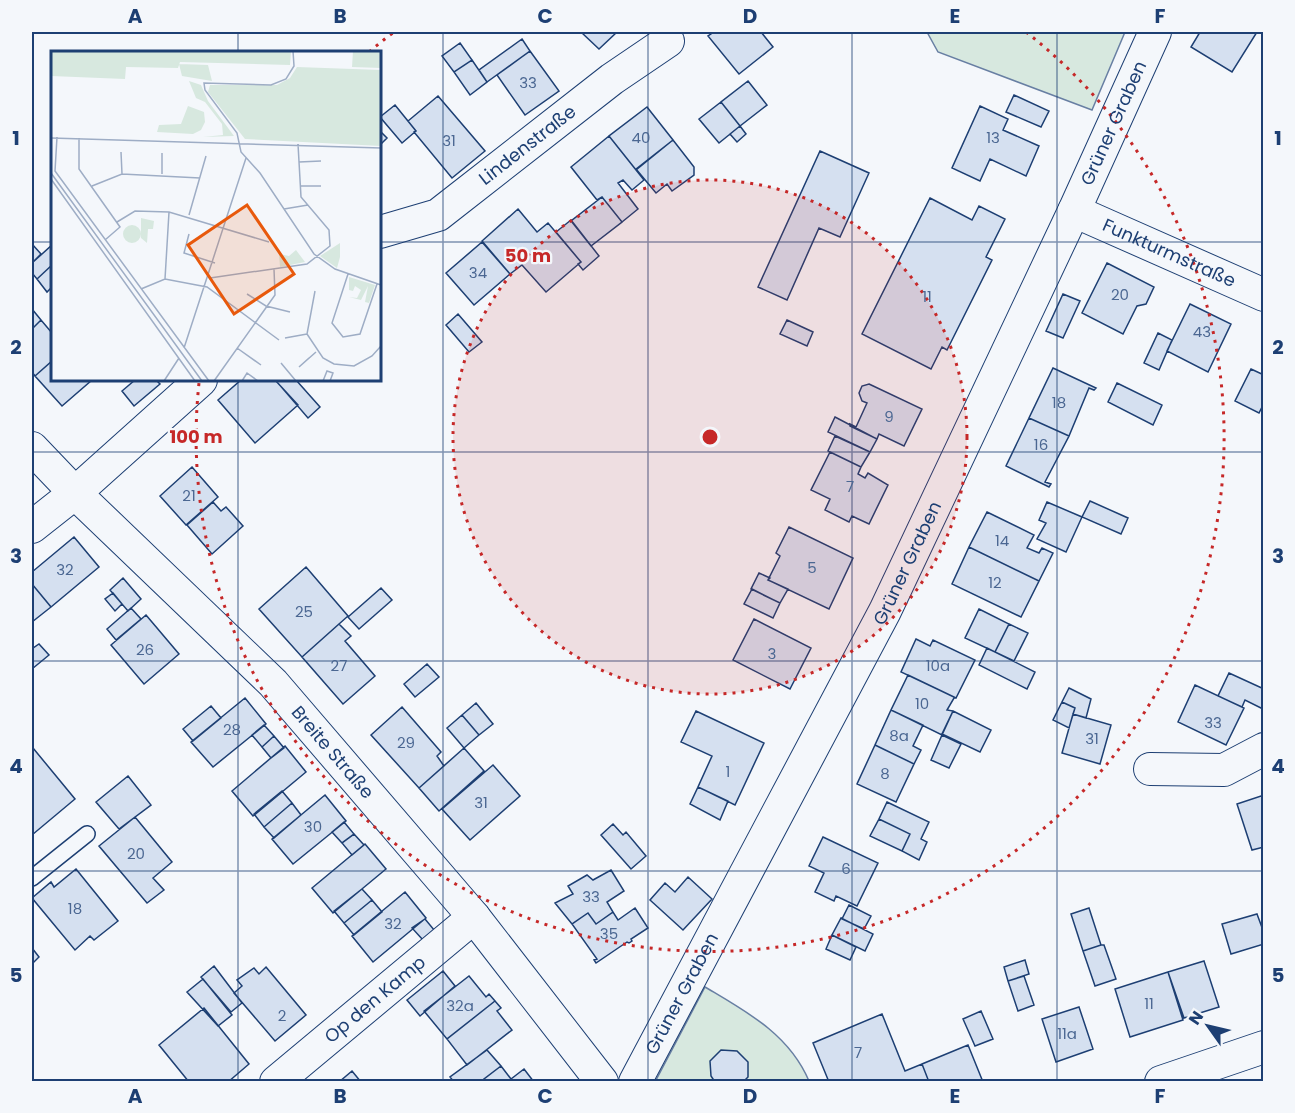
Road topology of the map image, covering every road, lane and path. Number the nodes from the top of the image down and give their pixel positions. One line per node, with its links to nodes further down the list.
1 (1155, 32): 3 (street, Grüner Graben)
2 (668, 41): 4 (street, Lindenstraße)
3 (1074, 211): 5 (street, Funkturmstraße); 18 (street, Grüner Graben)
4 (381, 232)
5 (1263, 295)
6 (200, 381): 8 (street)
7 (32, 448): 8 (street, Breite Straße)
8 (75, 493): 9 (street); 14 (street, Breite Straße)
9 (32, 526)
10 (1263, 749): 11 (street)
11 (1150, 769)
12 (87, 834): 13 (lane)
13 (32, 878)
14 (474, 917): 16 (street, Op den Kamp); 17 (street, Breite Straße)
15 (1263, 1047): 19 (street)
16 (276, 1082)
17 (602, 1082)
18 (635, 1082)
19 (1161, 1082)

